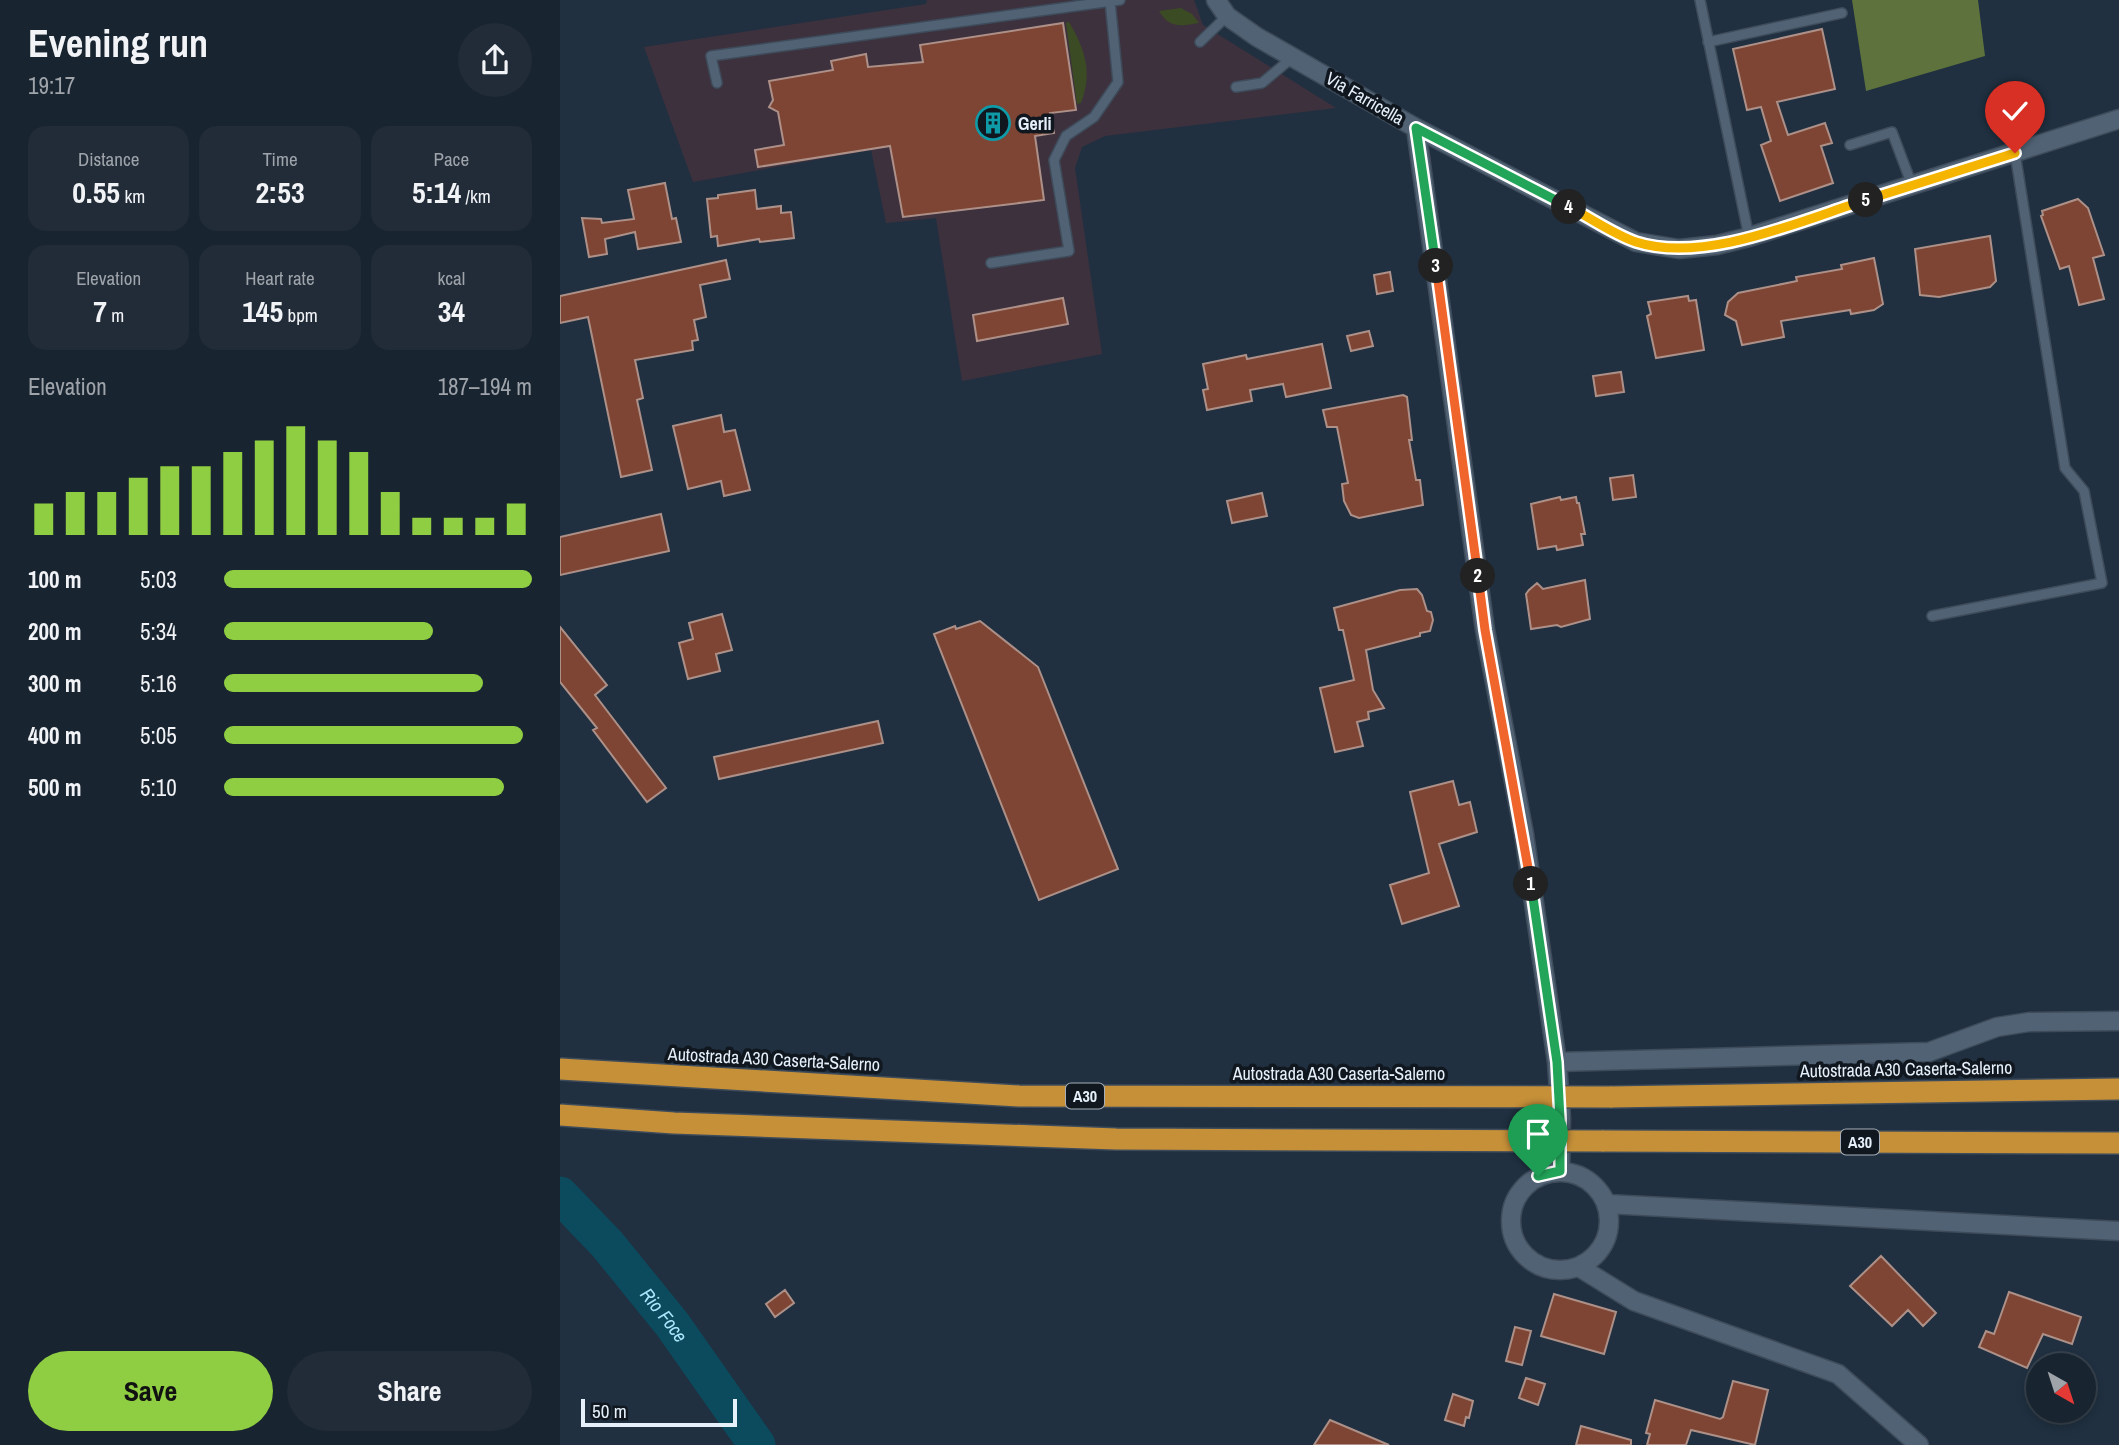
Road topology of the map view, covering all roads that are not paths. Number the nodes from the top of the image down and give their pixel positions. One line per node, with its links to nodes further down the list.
1 (1216, 0): 5 (street, Via Farricella)
2 (1700, 0): 7 (lane)
3 (1115, 1): 9 (lane); 17 (lane)
4 (1842, 13): 7 (lane)
5 (1227, 16): 6 (lane); 8 (street, Via Farricella)
6 (1200, 42)
7 (1708, 42): 16 (lane)
8 (1293, 57): 10 (lane); 12 (street, Via Farricella)
9 (717, 83)
10 (1236, 87)
11 (2119, 119): 14 (street, Via Farricella)
12 (1416, 128): 16 (street, Via Farricella); 20 (street)
13 (1850, 145): 15 (lane)
14 (2015, 153): 15 (street, Via Farricella); 18 (lane)
15 (1912, 185): 16 (street, Via Farricella)
16 (1749, 237)
17 (991, 263)
18 (1932, 616)
19 (2119, 1021): 20 (street)
20 (1557, 1062): 25 (street)
21 (560, 1069): 22 (highway, Autostrada A30 Caserta-Salerno / A30, bridge)
22 (2119, 1089)
23 (560, 1115): 24 (highway, A30, bridge)
24 (2119, 1143)
25 (1560, 1171): 26 (street); 28 (street)
26 (1608, 1204): 27 (street); 28 (street)
27 (2119, 1231)
28 (1579, 1267): 29 (street)
29 (1919, 1445)

